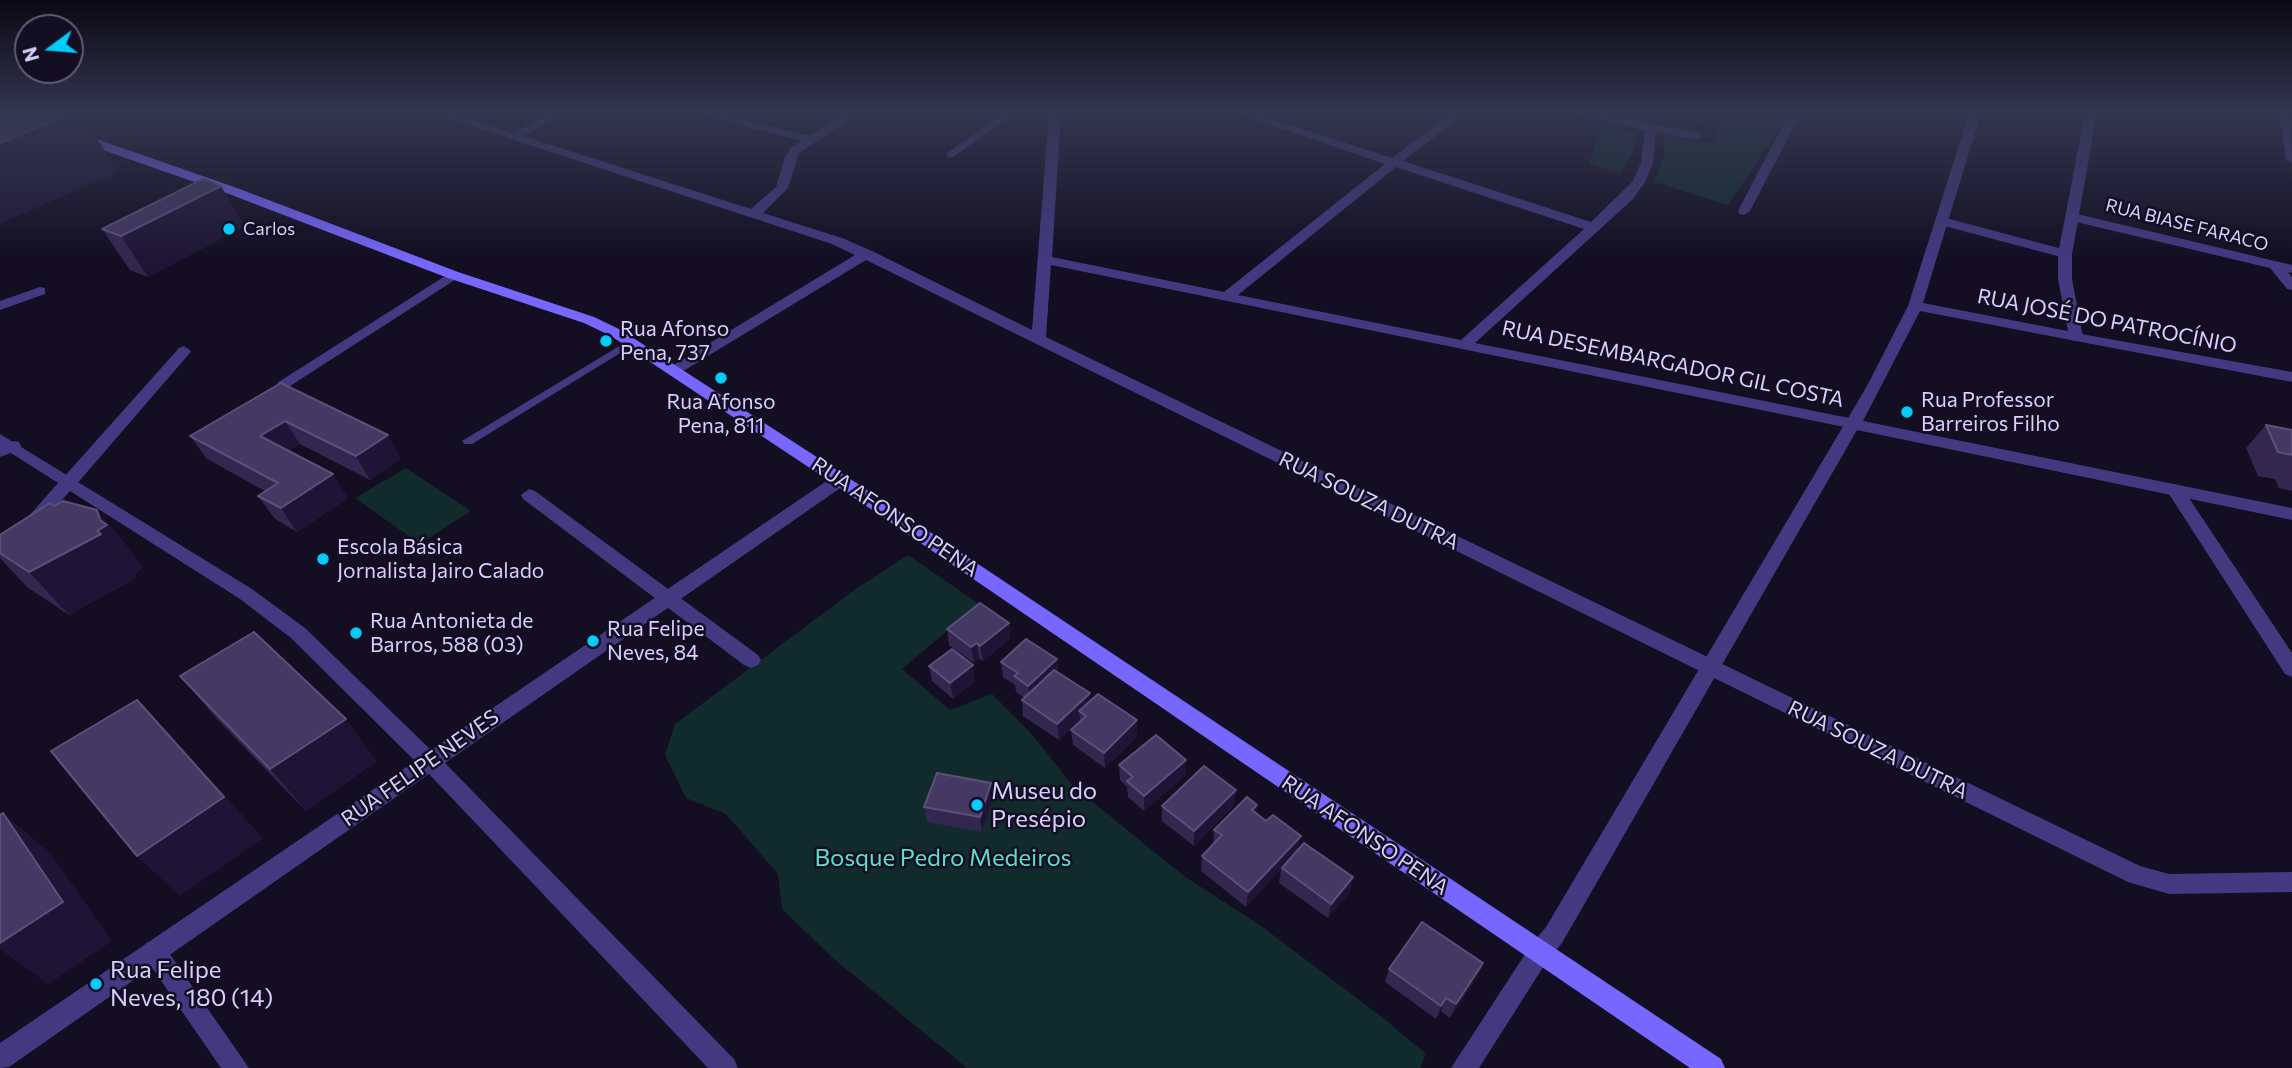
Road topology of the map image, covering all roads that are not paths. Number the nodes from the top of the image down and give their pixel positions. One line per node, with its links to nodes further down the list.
1 (153, 163): 20 (main road, RUA AFONSO PENA)
2 (599, 163): 11 (street, RUA SOUZA DUTRA)
3 (789, 163): 11 (street)
4 (1052, 163): 17 (street)
5 (1393, 163): 14 (street); 23 (street)
6 (1647, 163): 14 (street)
7 (1770, 163): 10 (street)
8 (1960, 163): 13 (street)
9 (2082, 163): 12 (street)
10 (1744, 211)
11 (755, 213): 15 (street, RUA SOUZA DUTRA)
12 (2073, 217): 16 (street); 18 (street, RUA BIASE FARACO)
13 (1942, 221): 16 (street); 25 (street)
14 (1592, 227): 29 (street)
15 (867, 254): 27 (street, RUA SOUZA DUTRA); 31 (street)
16 (2065, 254): 26 (street)
17 (1045, 260): 23 (street, RUA DESEMBARGADOR GIL COSTA); 27 (street)
18 (2276, 267): 19 (street, RUA BIASE FARACO); 21 (street)
19 (2292, 269)
20 (453, 275): 28 (main road, RUA AFONSO PENA); 33 (street)
21 (2292, 286)
22 (40, 290): 24 (street)
23 (1227, 297): 29 (street, RUA DESEMBARGADOR GIL COSTA)
24 (0, 306)
25 (1915, 306): 26 (street, RUA JOSÉ DO PATROCÍNIO); 34 (street)
26 (2076, 337): 32 (street, RUA JOSÉ DO PATROCÍNIO)
27 (1039, 339): 45 (street, RUA SOUZA DUTRA)
28 (631, 342): 31 (main road, RUA AFONSO PENA); 35 (lane)
29 (1464, 345): 34 (street, RUA DESEMBARGADOR GIL COSTA)
30 (184, 351): 38 (street)
31 (675, 370): 37 (main road, RUA AFONSO PENA)
32 (2292, 377)
33 (285, 383)
34 (1854, 424): 39 (street, RUA DESEMBARGADOR GIL COSTA); 45 (street)
35 (468, 441)
36 (4, 445): 38 (street)
37 (840, 480): 43 (street, RUA FELIPE NEVES); 50 (main road, RUA AFONSO PENA)
38 (69, 482): 42 (street); 47 (street)
39 (2175, 490): 41 (street, RUA DESEMBARGADOR GIL COSTA); 46 (street)
40 (529, 495): 43 (street)
41 (2292, 514)
42 (19, 538)
43 (668, 598): 44 (street); 47 (street, RUA FELIPE NEVES)
44 (751, 660)
45 (1710, 669): 48 (street, RUA SOUZA DUTRA); 50 (street)
46 (2292, 669)
47 (430, 762): 49 (street, RUA FELIPE NEVES); 53 (street)
48 (2292, 882)
49 (154, 951): 51 (street, RUA FELIPE NEVES); 52 (street)
50 (1539, 953): 54 (street); 55 (main road, RUA AFONSO PENA)
51 (0, 1058)
52 (236, 1068)
53 (725, 1068)
54 (1464, 1068)
55 (1712, 1068)

